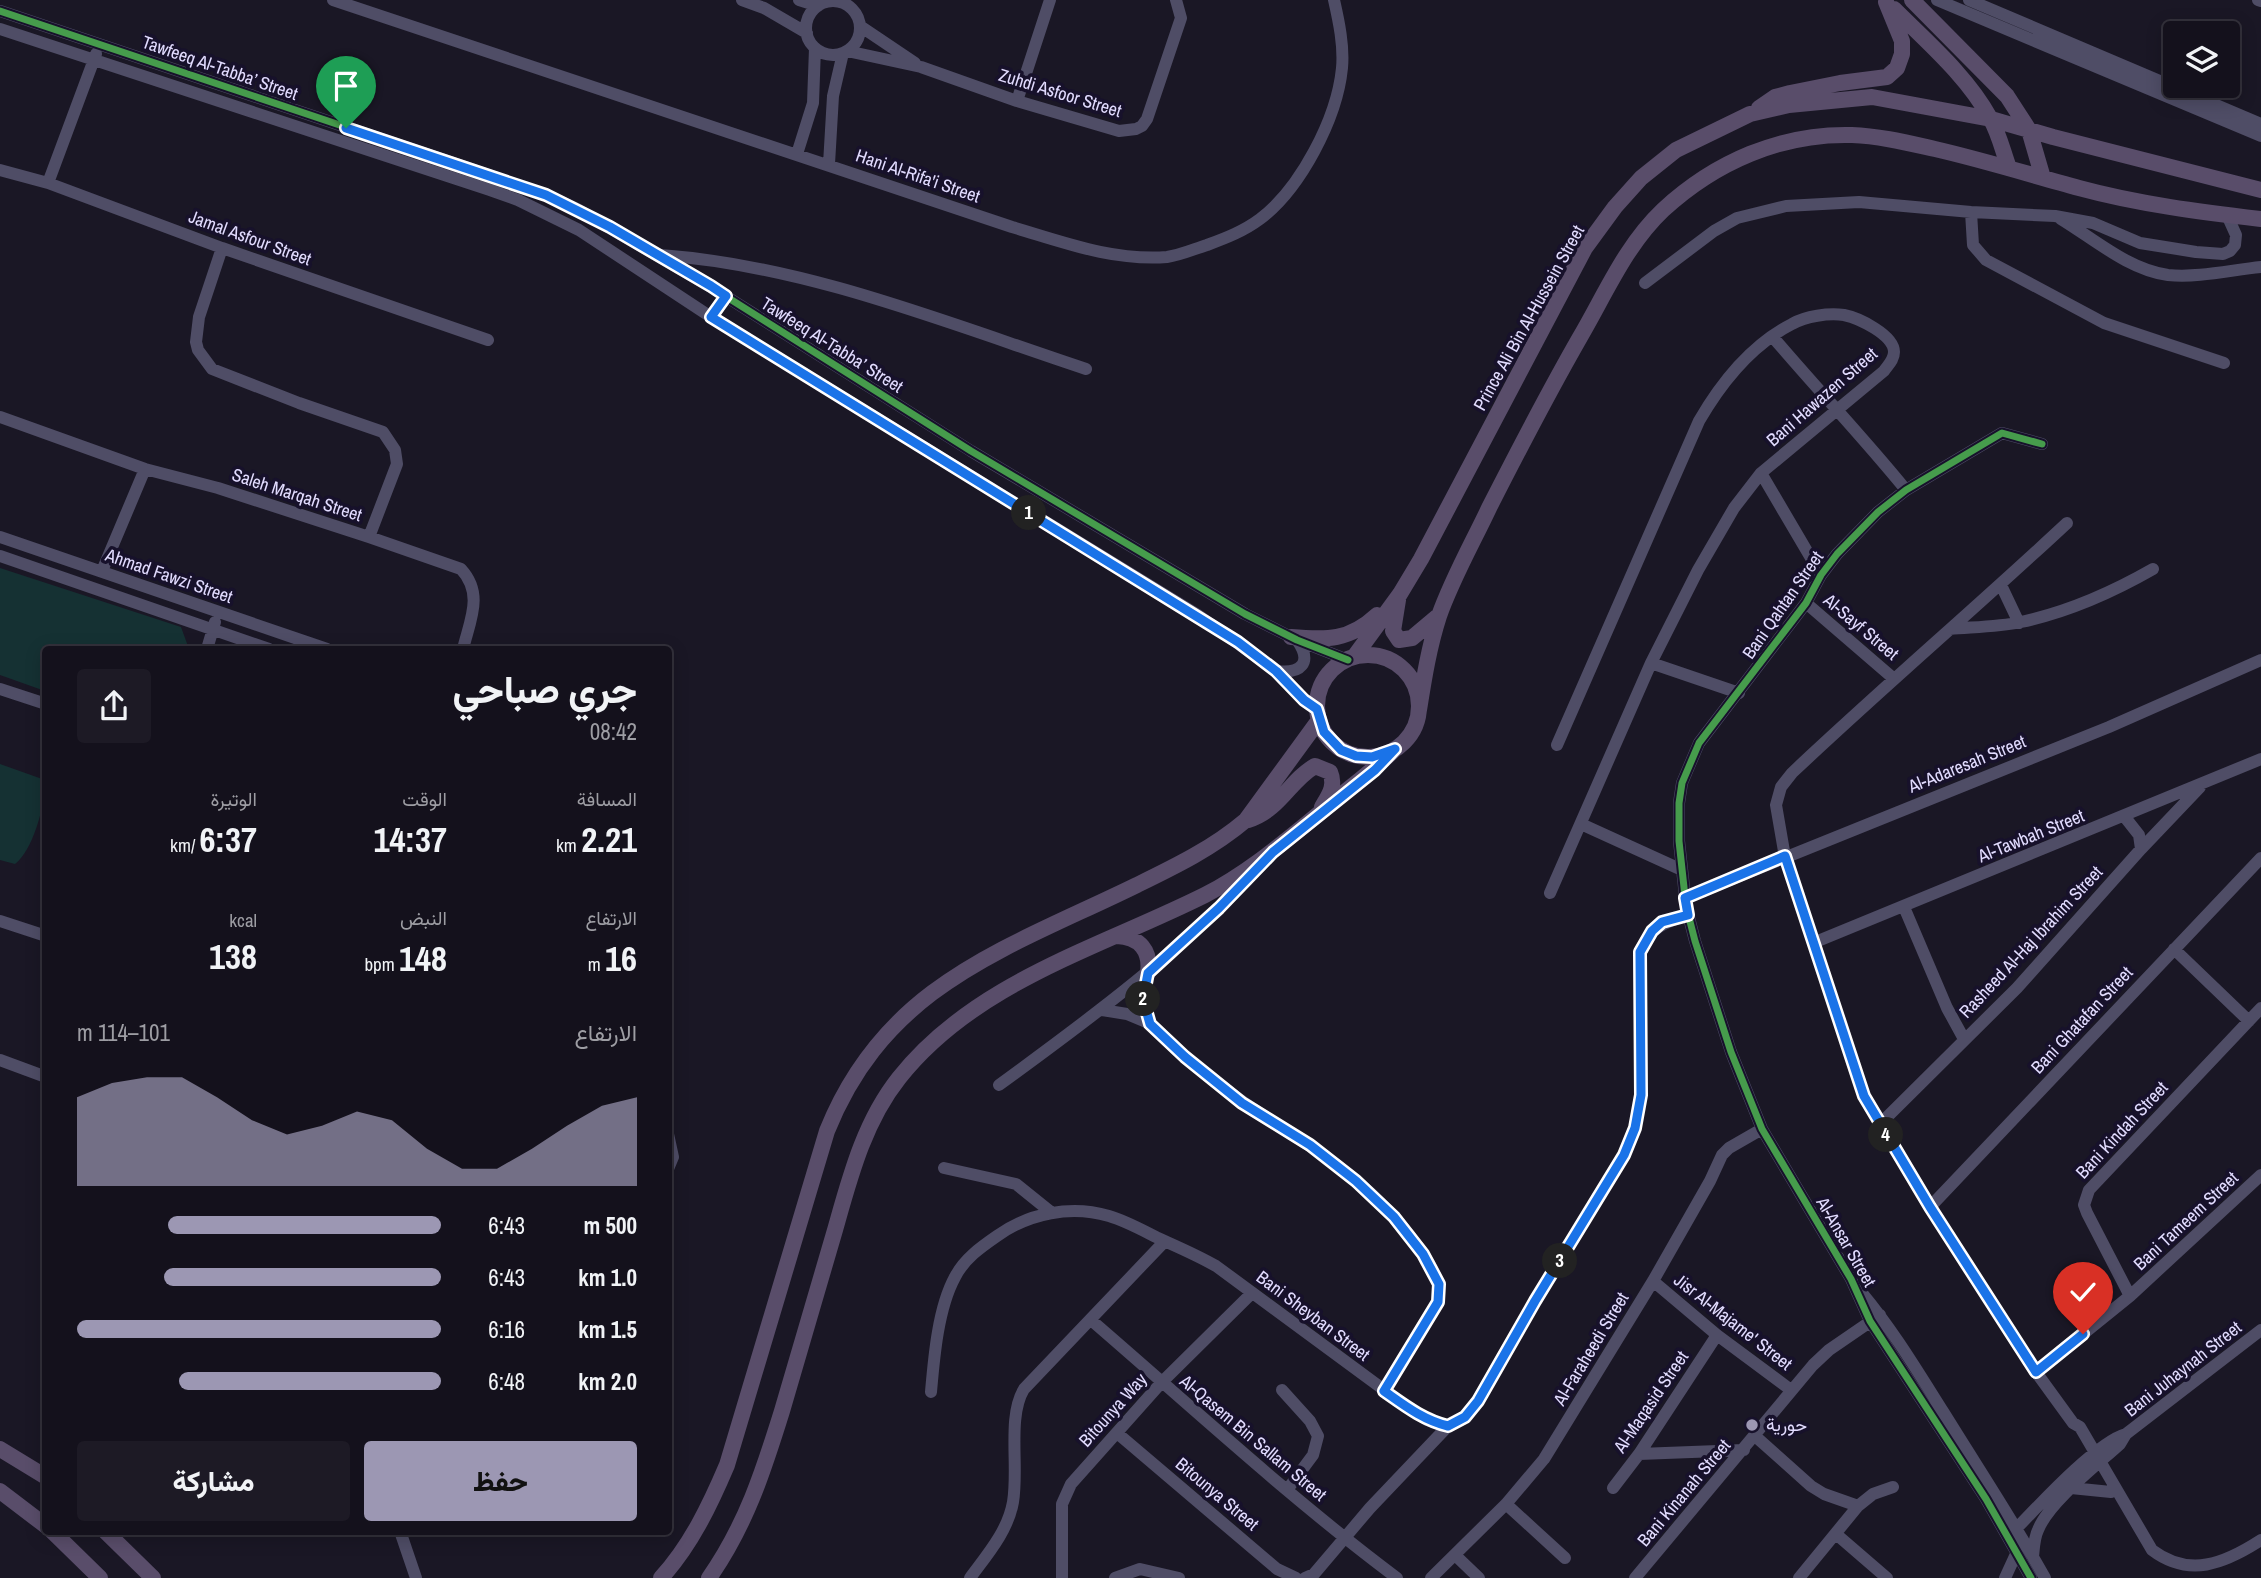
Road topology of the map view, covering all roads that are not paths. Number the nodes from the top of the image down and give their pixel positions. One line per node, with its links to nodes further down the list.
1 (333, 0): 28 (street, Hani Al-Rifa'i Street)
2 (742, 0): 16 (street)
3 (799, 0): 11 (street)
4 (1050, 0): 22 (street)
5 (1176, 0): 22 (street, Zuhdi Asfoor Street)
6 (1334, 0): 29 (street, Hani Al-Rifa'i Street)
7 (1912, 0): 26 (main road)
8 (1937, 0): 27 (street)
9 (1969, 0): 25 (street)
10 (1885, 1): 23 (main road); 24 (main road)
11 (823, 3): 12 (street); 16 (street)
12 (856, 6): 14 (street)
13 (0, 10): 17 (street, Tawfeeq Al-Tabba’ Street)
14 (860, 26): 19 (street); 21 (street, Zuhdi Asfoor Street)
15 (0, 29): 20 (street, Tawfeeq Al-Tabba’ Street)
16 (807, 33): 18 (street)
17 (100, 44): 20 (street); 41 (street, Tawfeeq Al-Tabba’ Street)
18 (815, 48): 19 (street); 28 (street)
19 (845, 52): 21 (street, Zuhdi Asfoor Street); 29 (street)
20 (93, 61): 33 (street); 46 (street, Tawfeeq Al-Tabba’ Street)
21 (921, 67): 22 (street, Zuhdi Asfoor Street)
22 (1017, 101)
23 (1750, 114): 24 (main road, Prince Ali Bin Al-Hussein Street); 65 (main road, Prince Ali Bin Al-Hussein Street)
24 (1991, 119): 26 (main road, Prince Ali Bin Al-Hussein Street); 30 (main road)
25 (2261, 124)
26 (2029, 130): 32 (main road); 34 (main road, Prince Ali Bin Al-Hussein Street)
27 (2261, 136)
28 (797, 154): 29 (street, Hani Al-Rifa'i Street)
29 (829, 164)
30 (2009, 168): 32 (main road); 68 (main road)
31 (0, 170): 33 (street, Jamal Asfour Street)
32 (2043, 178): 36 (main road)
33 (48, 183): 39 (street, Jamal Asfour Street)
34 (2261, 190)
35 (1971, 212): 37 (street); 44 (street); 49 (street)
36 (2227, 215): 38 (main road); 40 (street)
37 (2055, 216): 40 (street); 43 (street)
38 (2261, 219)
39 (222, 248): 48 (street, Jamal Asfour Street); 59 (street)
40 (2223, 254): 43 (street)
41 (657, 255): 45 (street, Tawfeeq Al-Tabba’ Street); 50 (street)
42 (2261, 267): 43 (street)
43 (2229, 270)
44 (1645, 282)
45 (726, 296): 46 (street); 72 (street, Tawfeeq Al-Tabba’ Street)
46 (711, 317): 80 (street, Tawfeeq Al-Tabba’ Street)
47 (1772, 336): 51 (street); 51 (street, Bani Hawazen Street); 87 (street, Bani Hawazen Street)
48 (488, 340)
49 (2224, 363)
50 (1086, 369)
51 (1837, 411): 55 (street, Bani Hawazen Street); 56 (street)
52 (0, 417): 54 (street, Saleh Marqah Street)
53 (2042, 444): 56 (street, Bani Qahtan Street)
54 (145, 469): 59 (street, Saleh Marqah Street); 62 (street)
55 (1761, 473): 63 (street); 79 (street, Bani Hawazen Street)
56 (1906, 490): 63 (street, Bani Qahtan Street)
57 (2067, 523): 64 (street)
58 (0, 537): 62 (street, Ahmad Fawzi Street)
59 (369, 537): 76 (street, Saleh Marqah Street)
60 (0, 556): 70 (street, Ahmad Fawzi Street)
61 (2153, 569): 69 (street)
62 (102, 571): 67 (street, Ahmad Fawzi Street)
63 (1821, 575): 66 (street, Bani Qahtan Street)
64 (2001, 585): 69 (street); 71 (street)
65 (1400, 594): 68 (main road); 72 (main road); 77 (main road, Prince Ali Bin Al-Hussein Street)
66 (1806, 603): 81 (street, Al-Sayf Street); 83 (street, Bani Qahtan Street)
67 (218, 612): 70 (street); 75 (street, Ahmad Fawzi Street)
68 (1440, 614): 85 (main road)
69 (2019, 622): 71 (street)
70 (212, 629): 73 (street); 74 (street, Ahmad Fawzi Street)
71 (1950, 629): 81 (street)
72 (1294, 638): 77 (street, Tawfeeq Al-Tabba’ Street); 80 (street)
73 (208, 646)
74 (260, 646)
75 (318, 646)
76 (464, 646)
77 (1351, 659): 85 (main road); 86 (main road)
78 (2261, 660): 97 (street, Al-Adaresah Street)
79 (1651, 663): 83 (street); 94 (street, Bani Hawazen Street)
80 (1276, 671): 86 (street, Tawfeeq Al-Tabba’ Street)
81 (1894, 678): 97 (street)
82 (0, 689): 84 (street)
83 (1739, 693): 99 (street, Bani Qahtan Street)
84 (42, 703)
85 (1419, 710): 88 (main road)
86 (1318, 715): 88 (main road); 93 (main road)
87 (1558, 745)
88 (1395, 749): 91 (main road)
89 (2261, 759): 90 (street, Al-Tawbah Street)
90 (2205, 782): 92 (street, Al-Tawbah Street); 95 (street, Rasheed Al-Haj Ibrahim Street)
91 (1320, 812): 93 (main road); 96 (main road)
92 (2124, 816): 95 (street); 102 (street, Al-Tawbah Street)
93 (1246, 820): 175 (main road)
94 (1581, 824): 99 (street); 100 (street, Bani Hawazen Street)
95 (2141, 849): 114 (street, Rasheed Al-Haj Ibrahim Street)
96 (1273, 852): 106 (main road); 109 (street)
97 (1785, 856): 101 (street, Al-Adaresah Street); 107 (street)
98 (2261, 858): 108 (street, Bani Ghatafan Street)
99 (1682, 870): 101 (street, Bani Qahtan Street)
100 (1550, 893)
101 (1685, 898): 103 (street, Al-Ansar Street)
102 (1904, 907): 107 (street, Al-Tawbah Street); 114 (street)
103 (1688, 915): 119 (street, Al-Ansar Street); 138 (street)
104 (0, 921): 105 (street)
105 (42, 935)
106 (1117, 936): 109 (main road); 176 (main road)
107 (1813, 943): 118 (street)
108 (2174, 948): 112 (street); 122 (street, Bani Ghatafan Street)
109 (1148, 973): 111 (street); 113 (street)
110 (2261, 1008): 112 (street, Bani Kindah Street)
111 (1102, 1010): 113 (street); 117 (street)
112 (2249, 1021): 127 (street, Bani Kindah Street)
113 (1150, 1024): 136 (street)
114 (1964, 1039): 118 (street, Rasheed Al-Haj Ibrahim Street)
115 (0, 1060): 116 (street)
116 (42, 1076)
117 (999, 1086)
118 (1880, 1124): 122 (street)
119 (1762, 1129): 125 (street, Al-Faraheedi Street); 128 (street, Al-Ansar Street)
120 (944, 1168): 123 (street)
121 (2261, 1175): 127 (street, Bani Tameem Street)
122 (1930, 1207): 132 (street)
123 (1052, 1213): 124 (street, Bani Sheyban Street); 137 (street, Bani Sheyban Street)
124 (1165, 1241): 126 (street, Bani Sheyban Street); 129 (street)
125 (1653, 1281): 131 (street, Jisr Al-Majame' Street); 153 (street, Al-Faraheedi Street)
126 (1252, 1293): 133 (street, Bitounya Way); 136 (street, Bani Sheyban Street)
127 (2130, 1296): 132 (street, Bani Tameem Street)
128 (1875, 1318): 135 (street, Bani Kinanah Street); 144 (street, Al-Ansar Street)
129 (1091, 1320): 133 (street, Al-Qasem Bin Sallam Street); 177 (street)
130 (2261, 1330): 145 (street, Bani Juhaynah Street)
131 (1717, 1335): 135 (street, Jisr Al-Majame' Street); 143 (street, Al-Maqasid Street)
132 (2036, 1372): 145 (street)
133 (1161, 1383): 139 (street, Bitounya Way); 150 (street, Al-Qasem Bin Sallam Street)
134 (1282, 1390): 150 (street)
135 (1791, 1390): 140 (street, Bani Kinanah Street)
136 (1384, 1391): 138 (street, Bani Sheyban Street)
137 (931, 1392)
138 (1448, 1426): 164 (street)
139 (1117, 1433): 178 (street, Bitounya Way); 182 (street, Bitounya Street)
140 (1755, 1436): 142 (street, Bani Kinanah Street); 154 (street)
141 (0, 1449): 146 (main road)
142 (1744, 1450): 143 (street); 187 (street, Bani Kinanah Street)
143 (1639, 1454): 148 (street, Al-Maqasid Street)
144 (1965, 1457): 155 (street, Al-Ansar Street); 166 (street, Al-Ansar Street)
145 (2095, 1459): 149 (street, Bani Juhaynah Street); 152 (street); 156 (street, Bani Juhaynah Street); 157 (street)
146 (42, 1475)
147 (1893, 1487): 154 (street)
148 (1613, 1488)
149 (2071, 1488): 152 (street); 168 (street, Bani Juhaynah Street)
150 (1287, 1490): 164 (street, Al-Qasem Bin Sallam Street)
151 (0, 1491): 158 (main road)
152 (2111, 1492): 157 (street)
153 (1506, 1504): 167 (street, Al-Faraheedi Street); 169 (street)
154 (1858, 1506): 160 (street)
155 (2003, 1507): 156 (street); 159 (street, Al-Ansar Street)
156 (2038, 1507): 159 (street, Bani Juhaynah Street)
157 (2128, 1511): 165 (street)
158 (42, 1522)
159 (2017, 1528): 166 (street); 168 (street, Al-Ansar Street)
160 (1836, 1534): 188 (street); 189 (street)
161 (56, 1535): 172 (main road)
162 (108, 1535): 173 (main road)
163 (401, 1535): 174 (street)
164 (1343, 1538): 183 (street); 184 (street, Al-Qasem Bin Sallam Street)
165 (2261, 1540)
166 (2016, 1554): 171 (street, Al-Ansar Street); 190 (street)
167 (1455, 1555): 185 (street, Al-Faraheedi Street); 186 (street)
168 (2033, 1556): 171 (street, Bani Juhaynah Street); 191 (street, Al-Ansar Street)
169 (1565, 1558)
170 (1128, 1572): 179 (street); 180 (street); 181 (street)
171 (2028, 1576)
172 (100, 1578)
173 (153, 1578)
174 (415, 1578)
175 (661, 1578)
176 (709, 1578)
177 (970, 1578)
178 (1062, 1578)
179 (1115, 1578)
180 (1158, 1578)
181 (1179, 1578)
182 (1296, 1578)
183 (1304, 1578)
184 (1397, 1578)
185 (1431, 1578)
186 (1479, 1578)
187 (1635, 1578)
188 (1799, 1578)
189 (1887, 1578)
190 (2005, 1578)
191 (2045, 1578)

